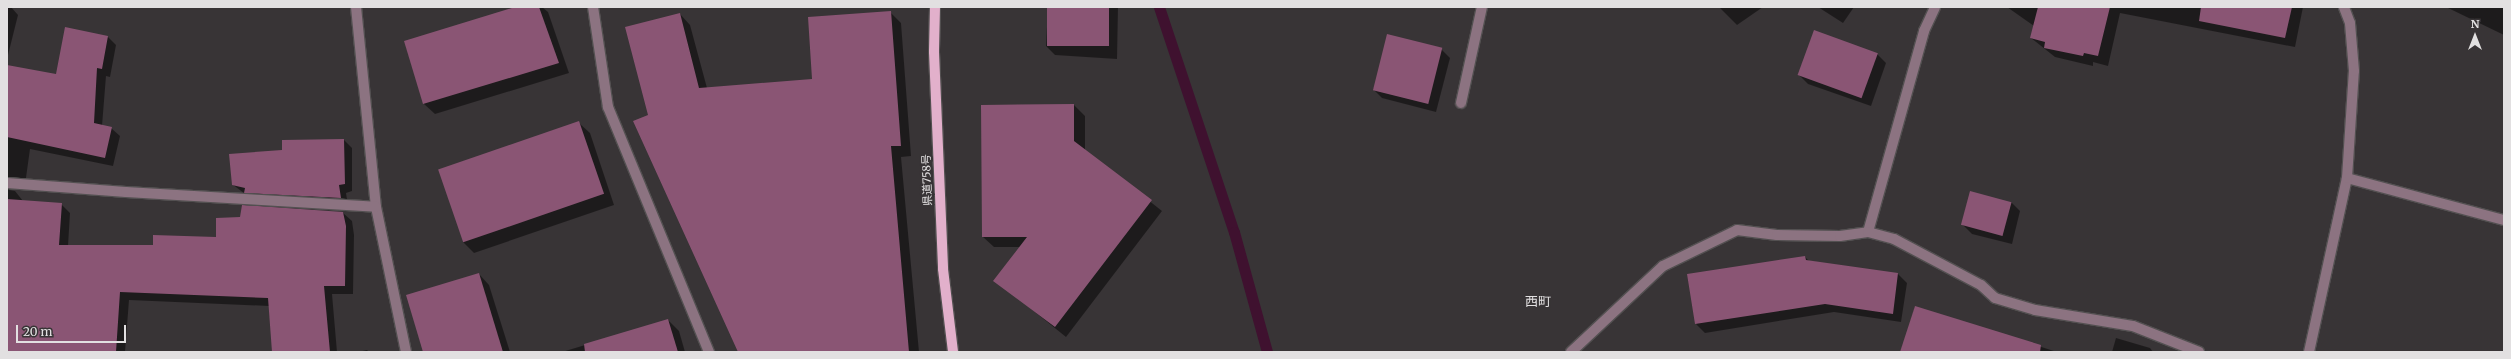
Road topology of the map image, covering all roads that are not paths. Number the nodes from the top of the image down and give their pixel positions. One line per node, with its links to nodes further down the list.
1 (356, 7): 10 (street)
2 (593, 7): 14 (street)
3 (935, 7): 15 (main road, 県道758号)
4 (1482, 7): 7 (street)
5 (1935, 7): 12 (street)
6 (2344, 7): 8 (street)
7 (1461, 103)
8 (2347, 178): 11 (street); 18 (street)
9 (7, 183): 10 (street)
10 (376, 207): 13 (street)
11 (2504, 220)
12 (1868, 232): 16 (street); 17 (street)
13 (406, 352)
14 (709, 352)
15 (953, 352)
16 (1571, 352)
17 (2199, 352)
18 (2309, 352)

